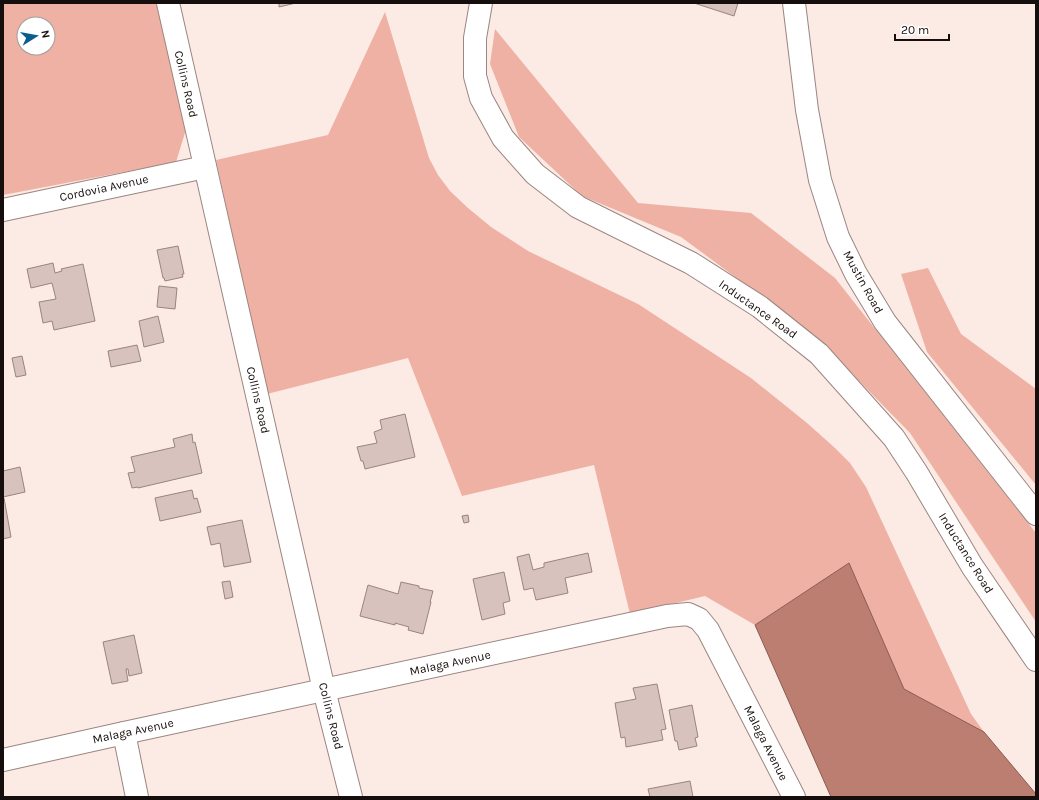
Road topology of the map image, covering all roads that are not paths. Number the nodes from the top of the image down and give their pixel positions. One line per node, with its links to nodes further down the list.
1 (168, 3): 4 (street, Collins Road)
2 (481, 3): 7 (street, Inductance Road)
3 (794, 3): 6 (street, Mustin Road)
4 (204, 167): 5 (street, Cordovia Avenue); 8 (street, Collins Road)
5 (3, 210)
6 (1036, 514)
7 (1036, 660)
8 (324, 690): 9 (street, Malaga Avenue); 12 (street, Collins Road); 13 (street, Malaga Avenue)
9 (124, 733): 10 (street, Malaga Avenue); 11 (street)
10 (3, 760)
11 (137, 797)
12 (351, 797)
13 (794, 797)

